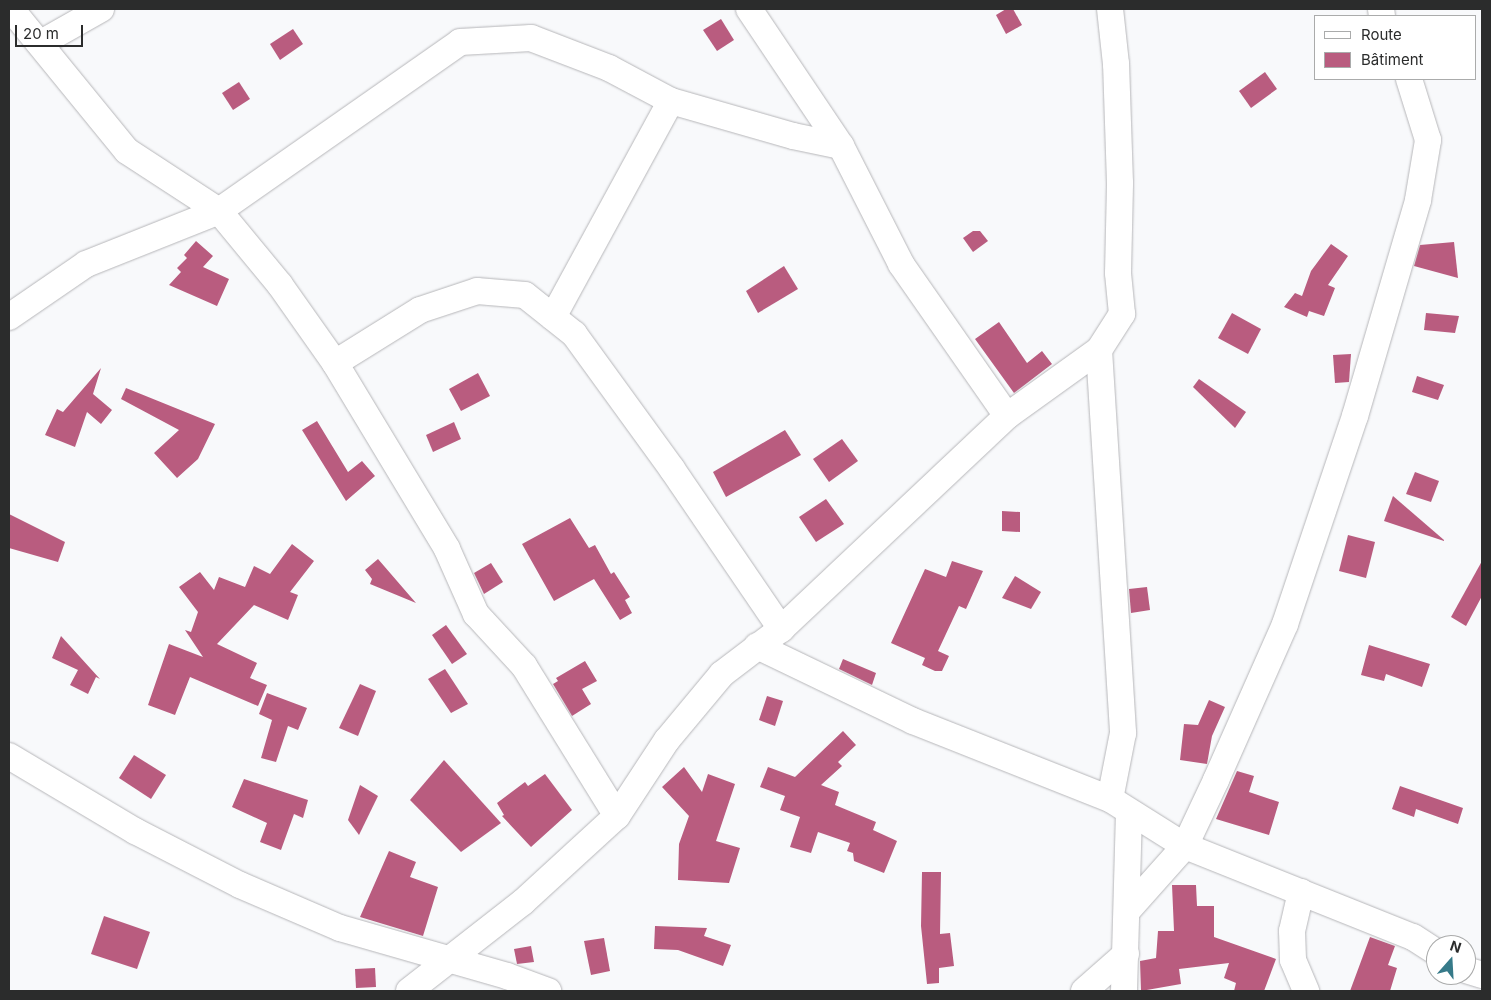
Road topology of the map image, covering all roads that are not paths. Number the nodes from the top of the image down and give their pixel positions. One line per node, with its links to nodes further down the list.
1 (101, 9): 5 (street)
2 (749, 9): 8 (street)
3 (1110, 9): 12 (street)
4 (10, 10): 5 (street)
5 (40, 43): 9 (street)
6 (1409, 80): 20 (street)
7 (671, 101): 8 (street); 9 (street); 11 (street)
8 (841, 146): 14 (street)
9 (219, 211): 10 (street); 13 (street)
10 (9, 317)
11 (553, 317): 13 (street); 15 (street)
12 (1099, 350): 14 (street); 18 (street)
13 (335, 363): 19 (street)
14 (1007, 416): 15 (street)
15 (781, 629): 16 (street)
16 (758, 646): 18 (street); 19 (street)
17 (9, 756): 25 (street)
18 (1120, 805): 20 (street); 22 (street)
19 (617, 816): 25 (street)
20 (1185, 846): 21 (street); 22 (street)
21 (1301, 892): 23 (street); 30 (street)
22 (1127, 910): 24 (street)
23 (1426, 946)
24 (1126, 954): 28 (street); 29 (street)
25 (445, 960): 26 (street); 27 (street)
26 (409, 991)
27 (548, 991)
28 (1084, 991)
29 (1124, 991)
30 (1306, 991)

